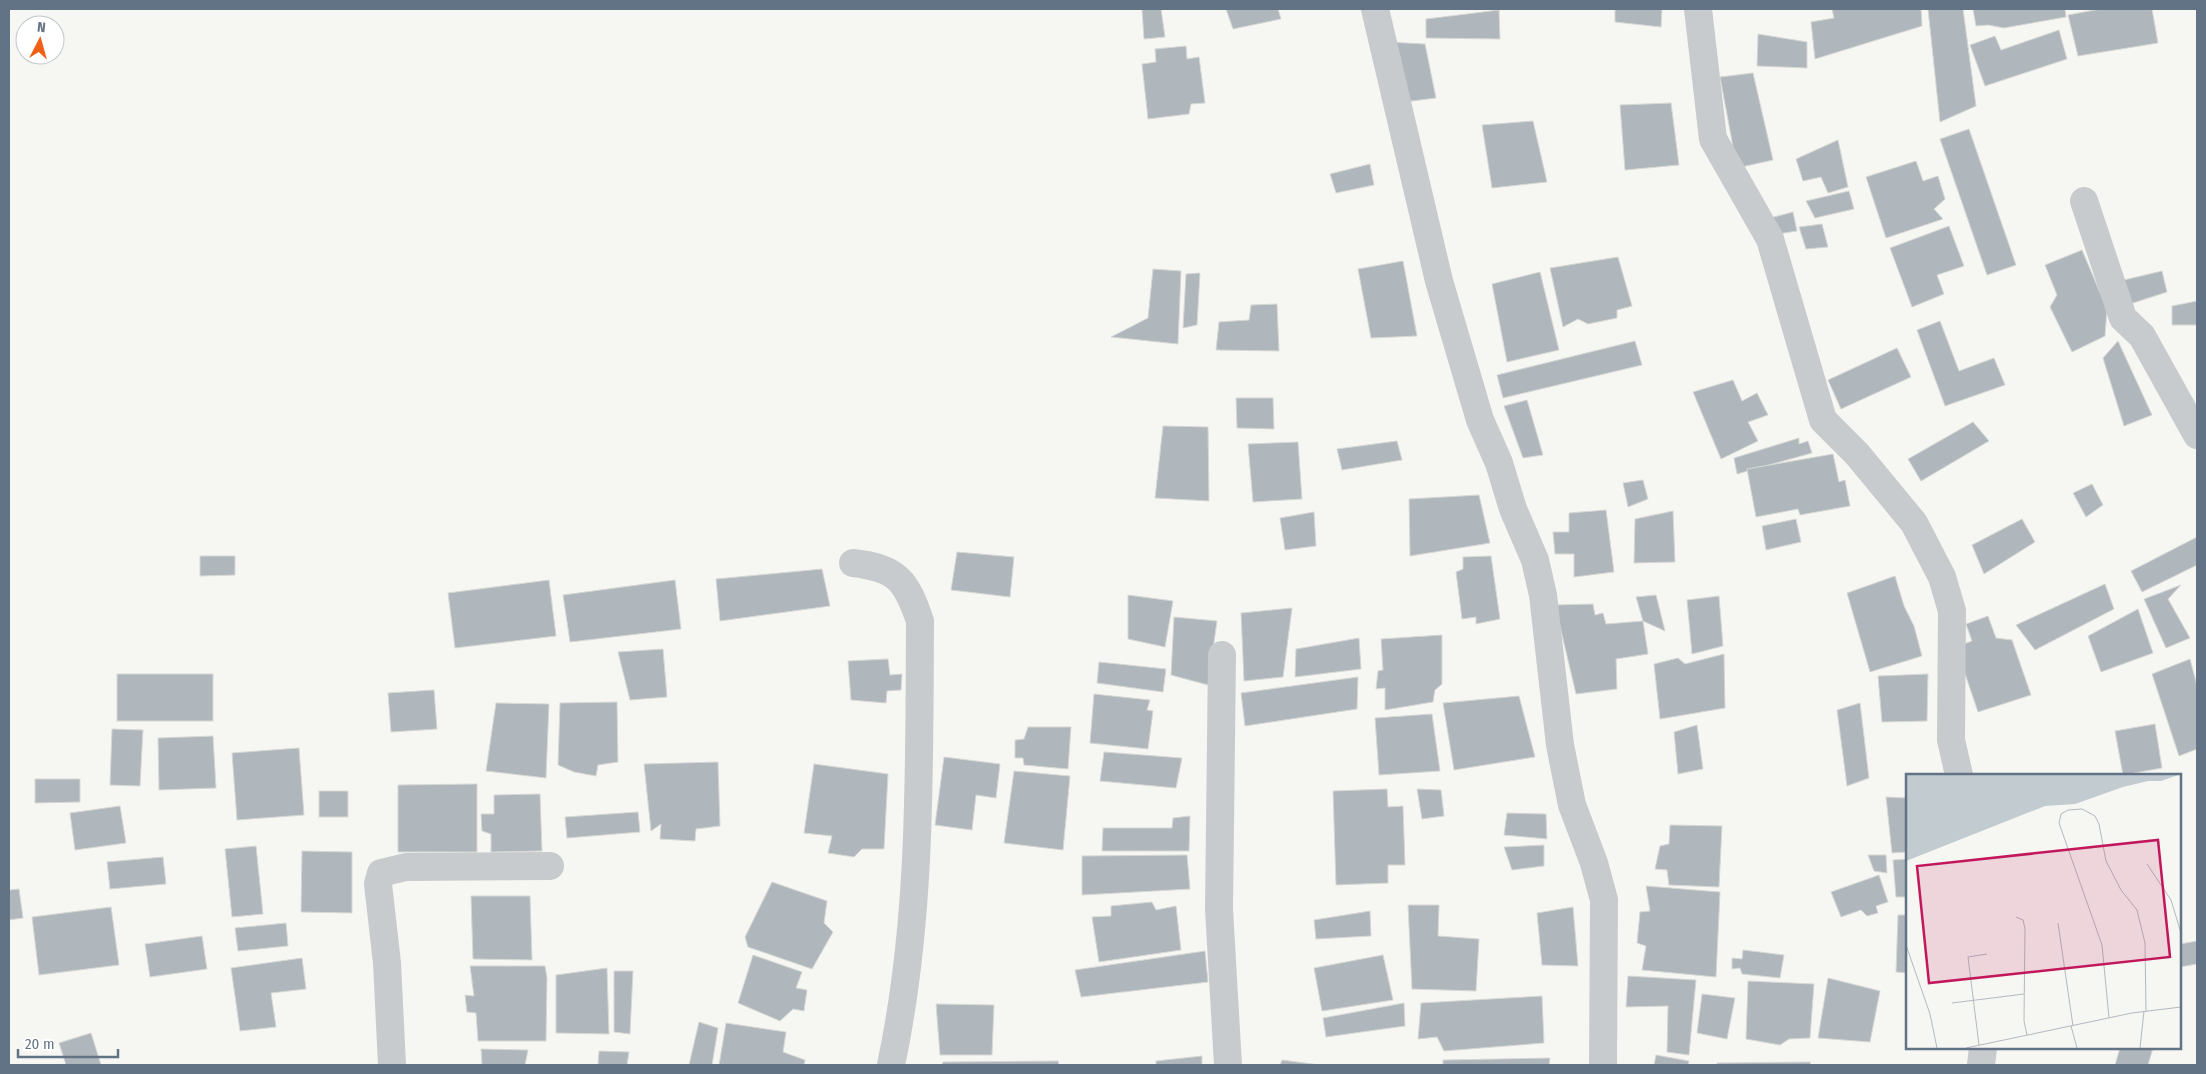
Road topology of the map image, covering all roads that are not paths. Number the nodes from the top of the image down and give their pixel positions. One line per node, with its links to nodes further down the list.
1 (1375, 9): 13 (street)
2 (1698, 9): 7 (street)
3 (2084, 201): 4 (street)
4 (2197, 435)
5 (853, 563): 11 (street)
6 (1222, 655): 12 (street)
7 (1959, 774)
8 (550, 866): 10 (street)
9 (1983, 1049): 14 (street)
10 (392, 1065)
11 (891, 1065)
12 (1228, 1065)
13 (1603, 1065)
14 (1981, 1065)

